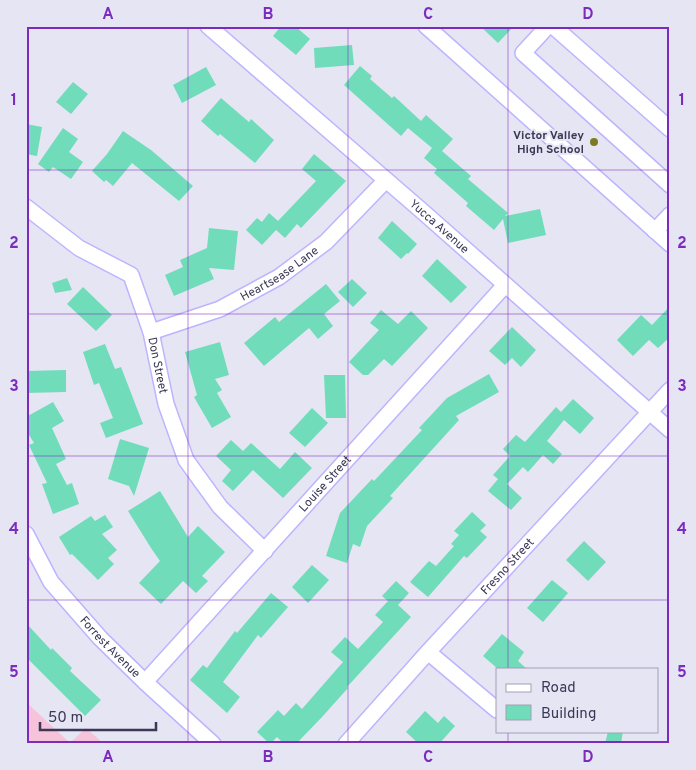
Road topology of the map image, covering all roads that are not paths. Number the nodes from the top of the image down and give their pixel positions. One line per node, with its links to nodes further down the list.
1 (208, 26): 6 (street, Yucca Avenue)
2 (426, 26): 10 (street)
3 (548, 26): 7 (street)
4 (553, 26): 5 (street)
5 (670, 129)
6 (386, 180): 12 (street, Yucca Avenue); 13 (street, Heartsease Lane)
7 (670, 185)
8 (26, 207): 13 (street, Don Street)
9 (670, 214): 10 (street)
10 (655, 231): 11 (street)
11 (670, 244)
12 (506, 286): 15 (street, Yucca Avenue); 18 (street, Louise Street)
13 (151, 332): 18 (street, Don Street)
14 (670, 390): 15 (street, Fresno Street)
15 (650, 412): 16 (street, Yucca Avenue); 19 (street, Fresno Street)
16 (670, 430)
17 (26, 534): 20 (street, Forrest Avenue)
18 (264, 551): 20 (street, Louise Street)
19 (428, 652): 21 (street); 23 (street, Fresno Street)
20 (145, 682): 22 (street, Forrest Avenue)
21 (496, 709)
22 (213, 744)
23 (346, 744)

